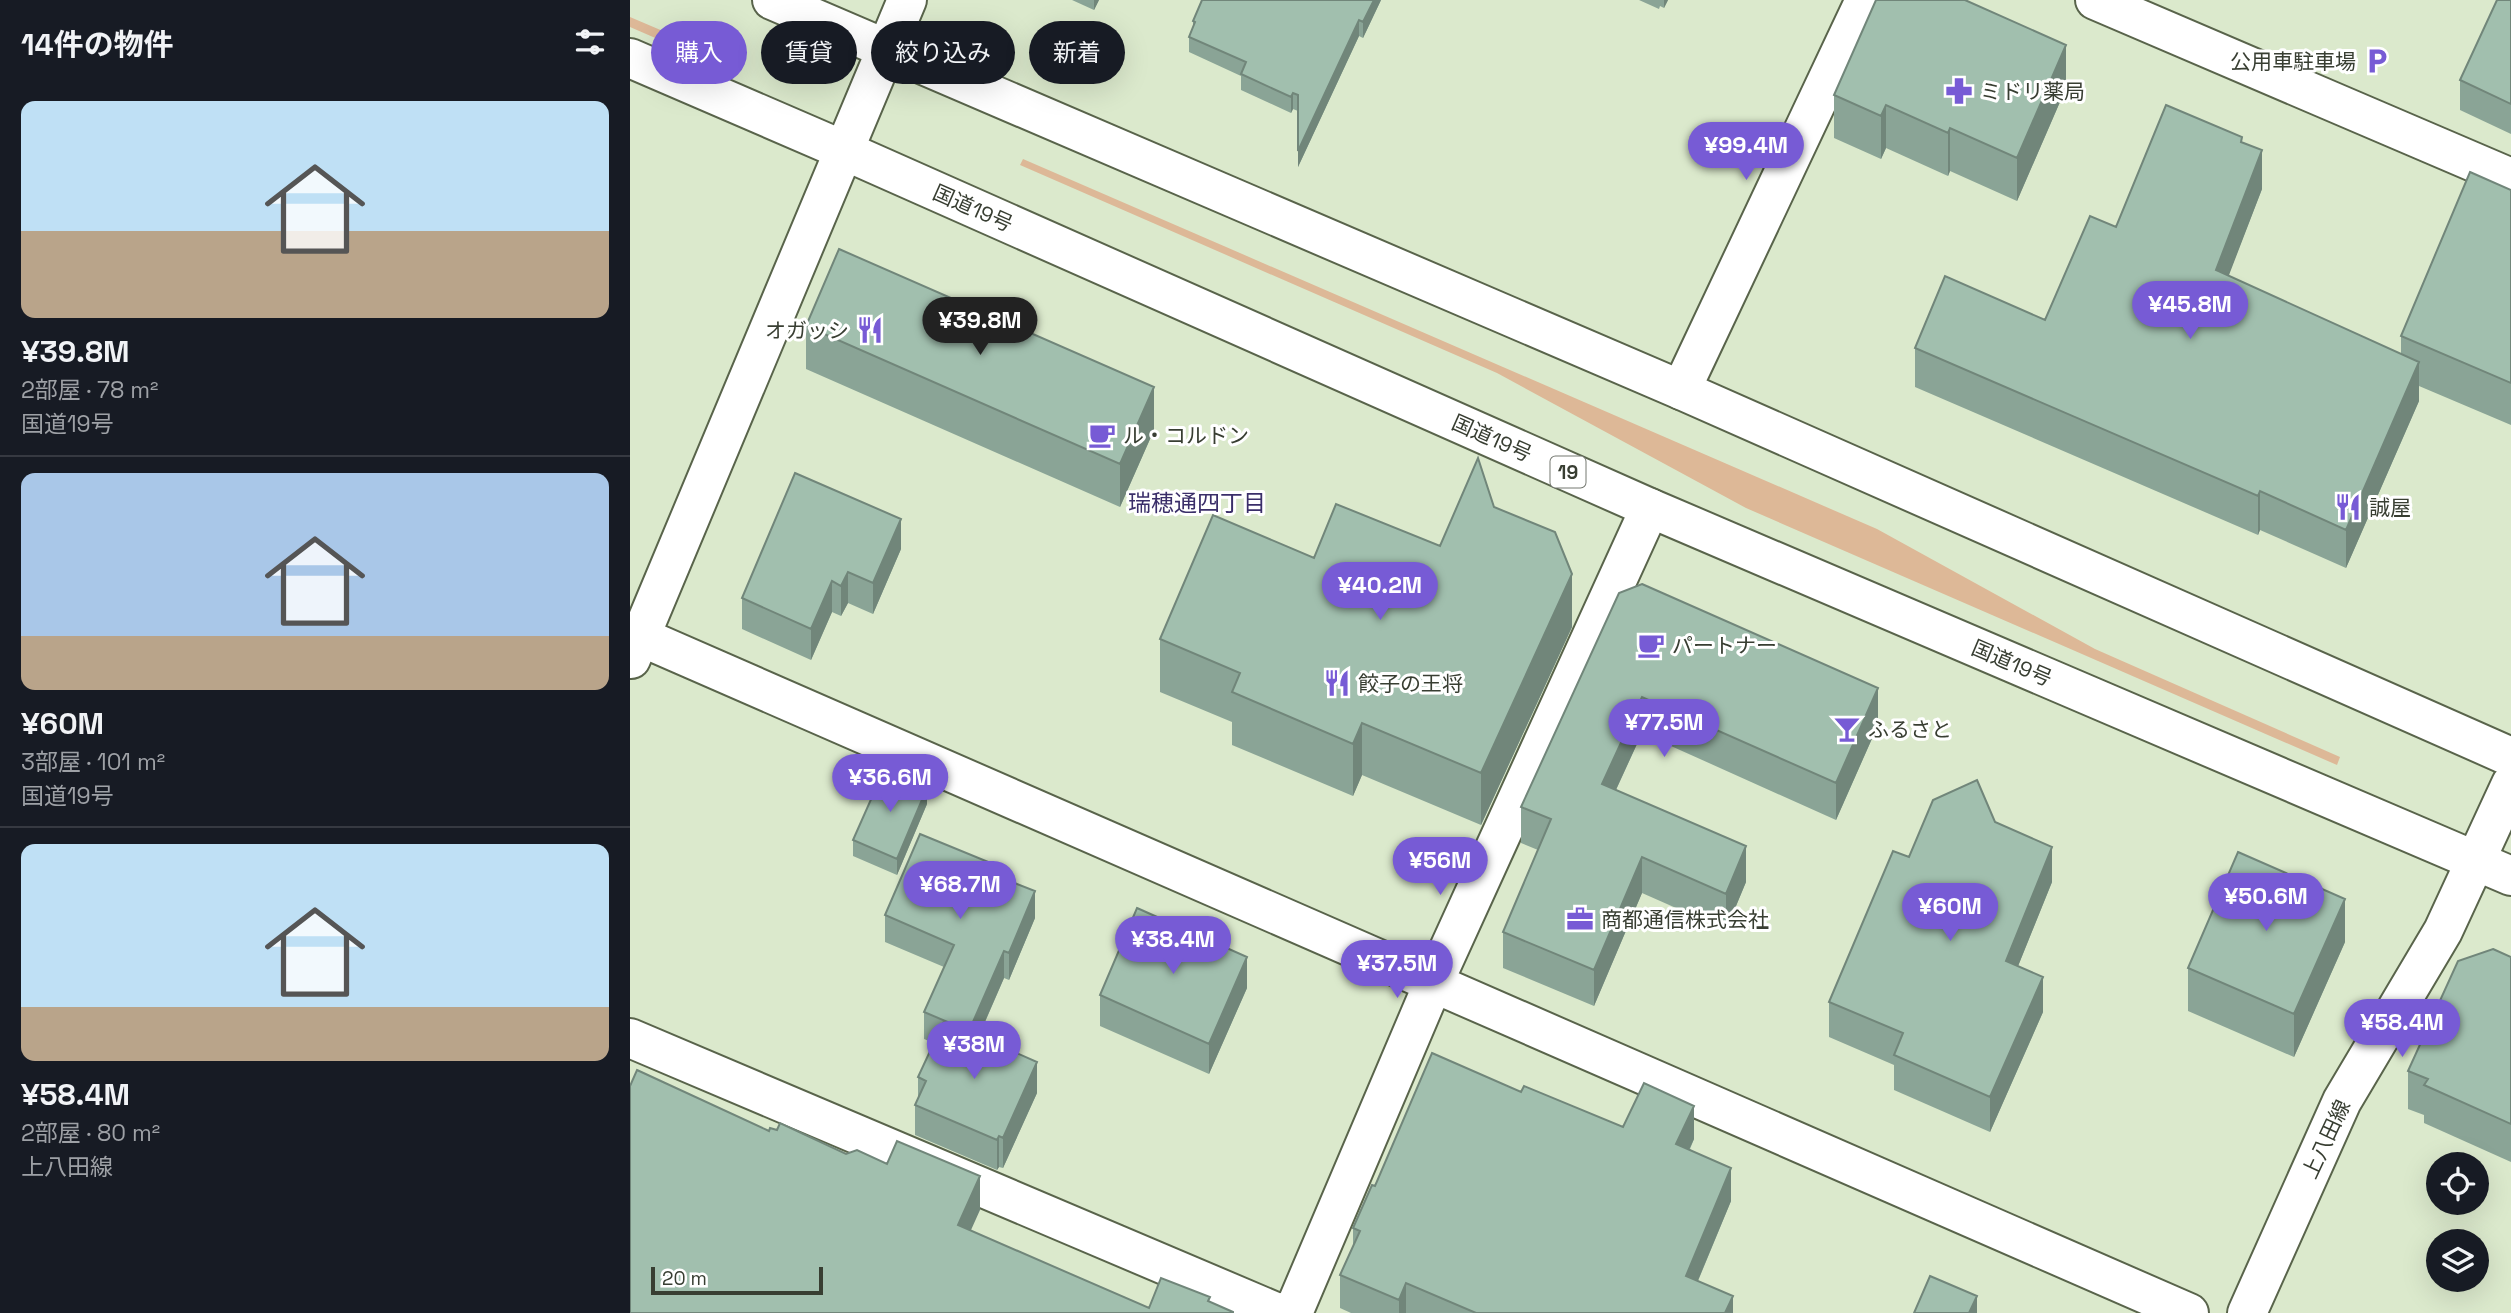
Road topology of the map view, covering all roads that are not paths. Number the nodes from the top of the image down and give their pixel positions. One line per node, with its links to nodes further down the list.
1 (772, 0): 6 (main road)
2 (907, 0): 5 (main road)
3 (1864, 0): 12 (main road)
4 (2095, 0): 11 (main road)
5 (898, 21)
6 (871, 43)
7 (630, 58): 10 (main road, 国道19号 / 19)
8 (871, 84): 10 (main road)
9 (968, 84): 12 (main road)
10 (843, 150): 13 (main road, 国道19号 / 19); 14 (main road)
11 (2511, 178)
12 (1681, 390): 15 (main road)
13 (1650, 508): 17 (main road, 国道19号 / 19); 19 (main road)
14 (633, 643): 19 (main road)
15 (2511, 757)
16 (2511, 784): 17 (main road, 上八田線)
17 (2475, 860): 18 (main road, 国道19号 / 19); 24 (main road, 上八田線)
18 (2511, 876)
19 (1433, 984): 22 (main road); 23 (main road)
20 (630, 1038): 21 (main road)
21 (1278, 1313)
22 (1293, 1313)
23 (2189, 1313)
24 (2247, 1313)

